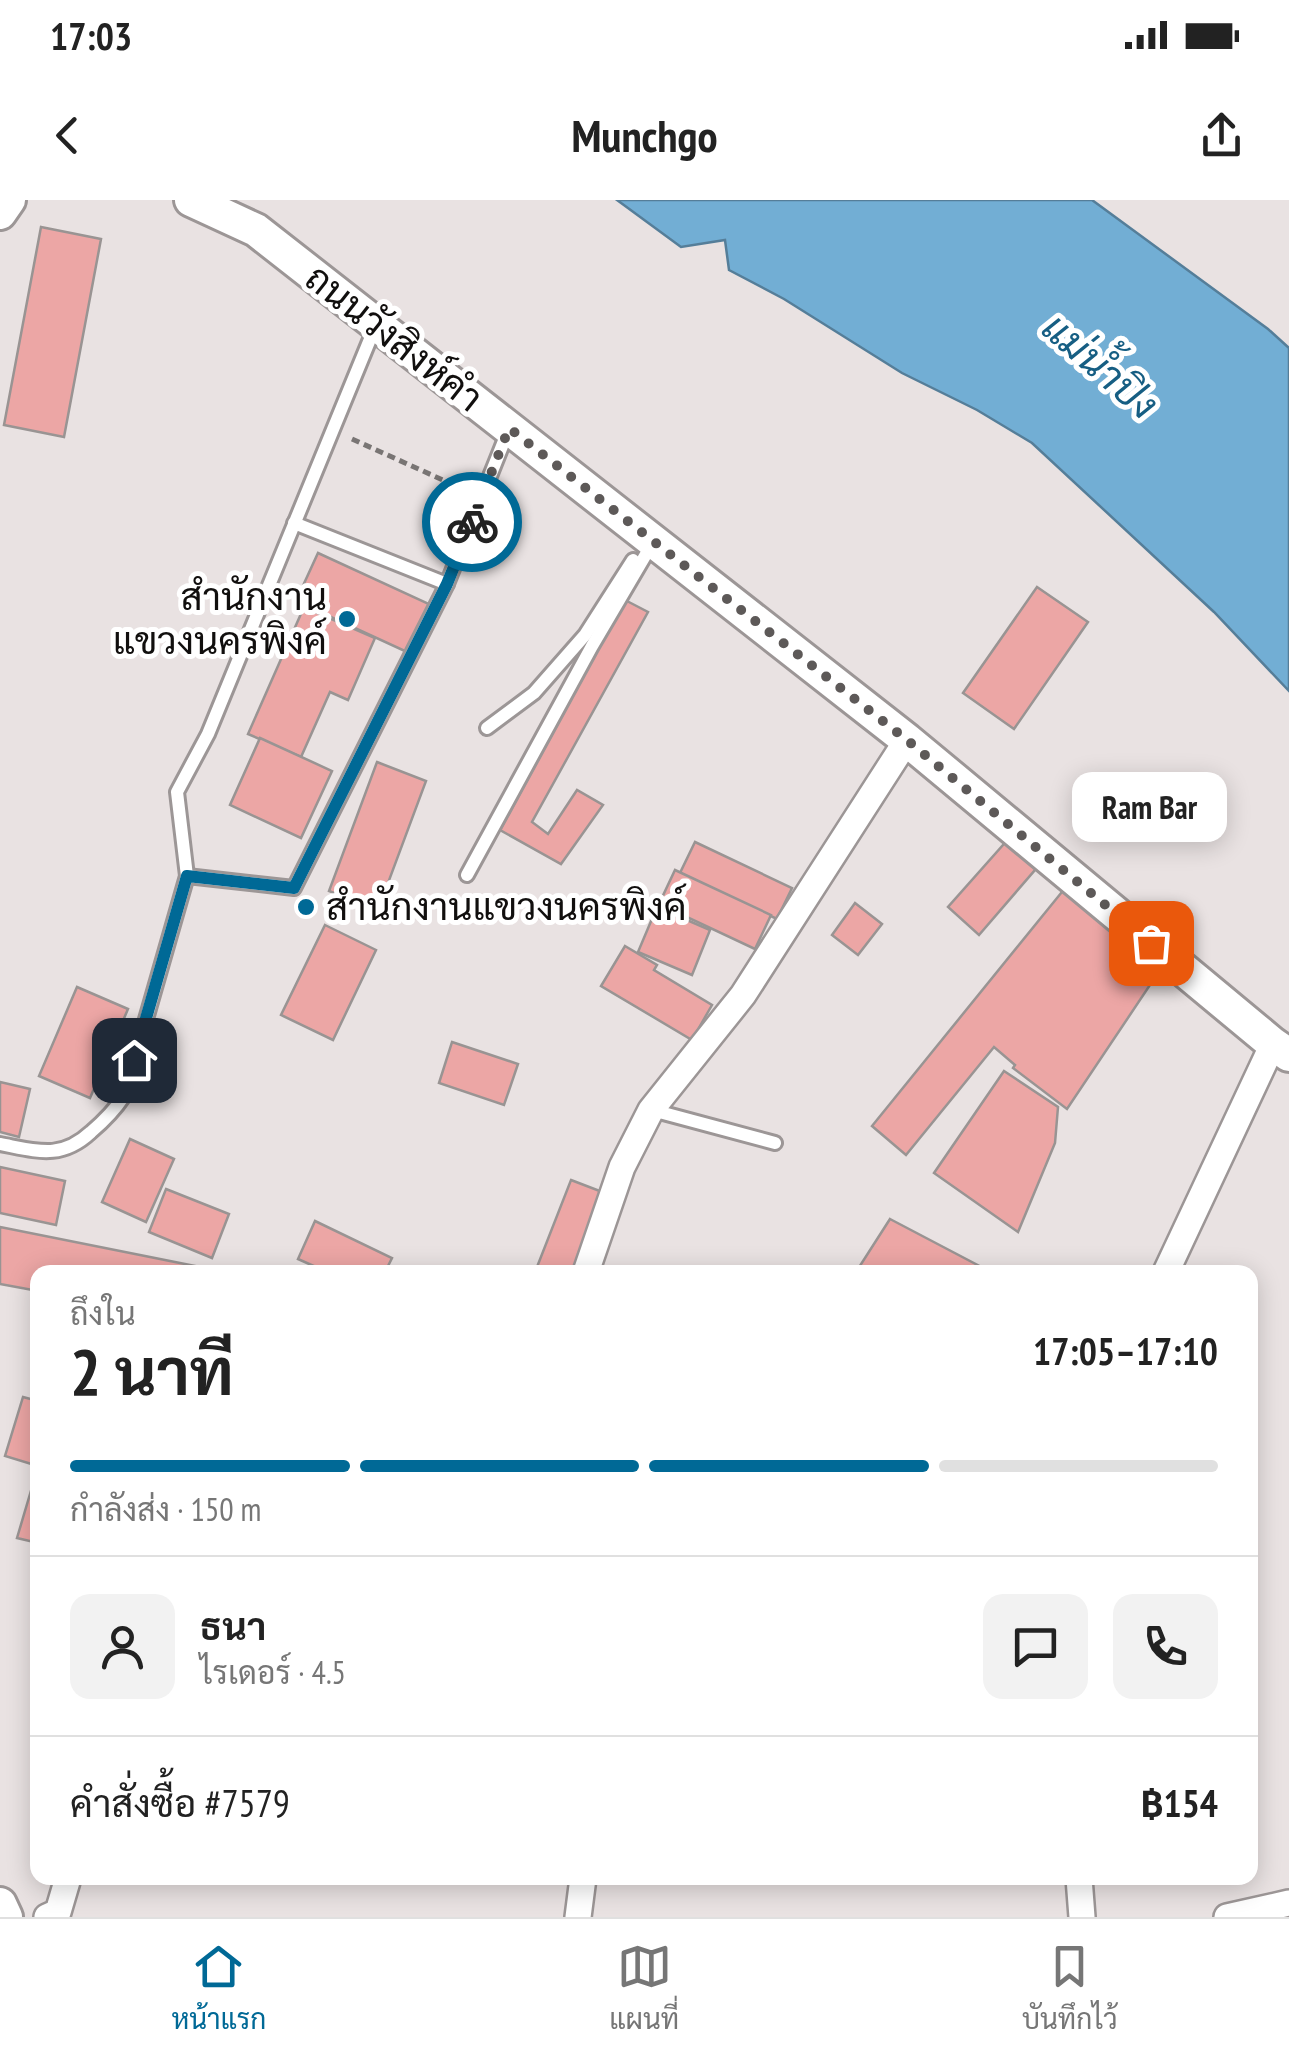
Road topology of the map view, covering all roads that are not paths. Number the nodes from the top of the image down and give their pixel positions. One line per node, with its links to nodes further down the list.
1 (9, 200): 3 (street)
2 (191, 200): 4 (street, ถนนวังสิงห์คำ)
3 (0, 213)
4 (376, 325): 5 (street, ถนนวังสิงห์คำ); 6 (lane)
5 (509, 428): 7 (street, ถนนวังสิงห์คำ); 8 (lane)
6 (294, 523): 8 (lane); 11 (lane)
7 (651, 539): 9 (lane); 10 (street, ถนนวังสิงห์คำ); 12 (lane)
8 (447, 584): 11 (lane)
9 (487, 728)
10 (907, 740): 13 (street, ถนนวังสิงห์คำ); 14 (street)
11 (187, 876): 16 (lane)
12 (468, 876)
13 (1281, 1049): 18 (street)
14 (651, 1110): 15 (lane); 17 (street)
15 (775, 1143)
16 (0, 1144)
17 (588, 1265)
18 (1170, 1265)
19 (66, 1885): 25 (street)
20 (582, 1885): 26 (street)
21 (1080, 1885): 27 (street)
22 (1289, 1903): 28 (street)
23 (0, 1904): 24 (street)
24 (6, 1917)
25 (47, 1917)
26 (578, 1917)
27 (1082, 1917)
28 (1227, 1917)

